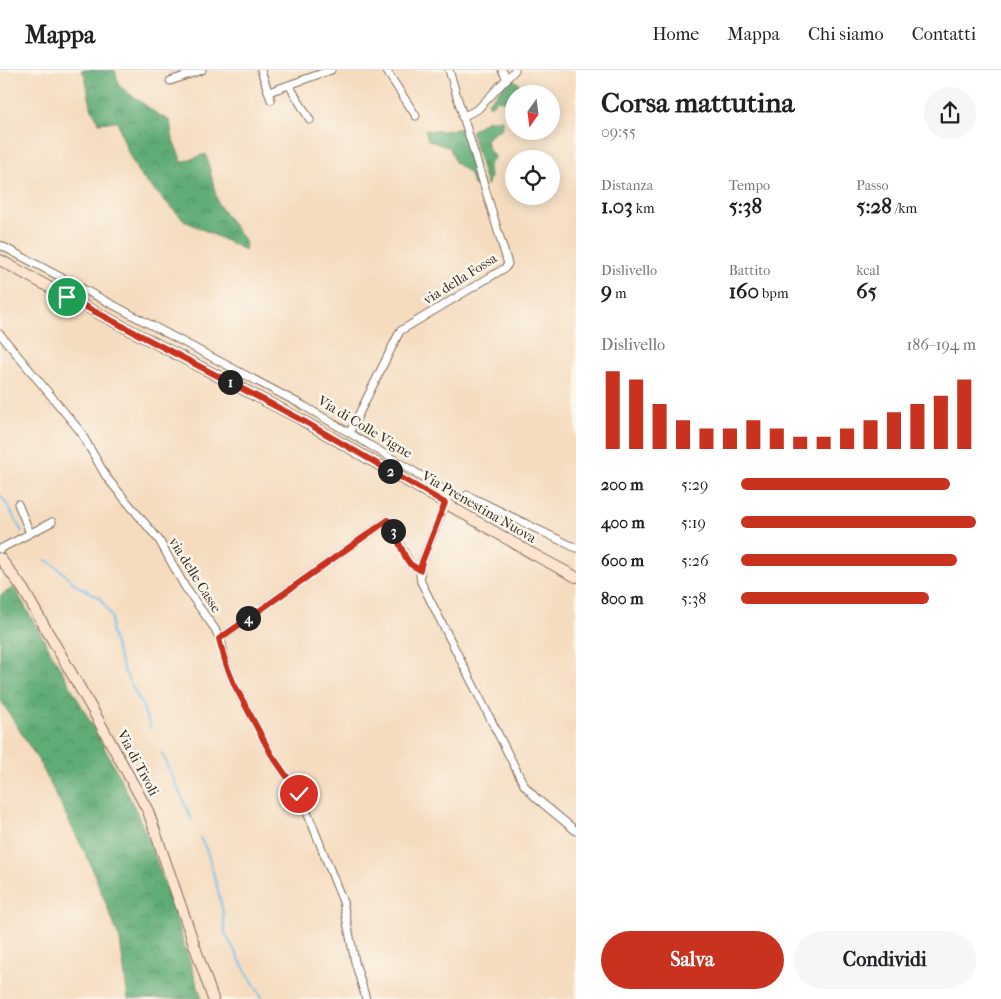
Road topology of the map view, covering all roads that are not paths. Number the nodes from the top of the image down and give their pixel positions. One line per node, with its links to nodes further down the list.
1 (202, 70): 10 (street)
2 (261, 70): 11 (street)
3 (331, 70): 8 (street)
4 (386, 70): 12 (street)
5 (449, 70): 13 (street, via della Fossa)
6 (502, 70): 9 (street)
7 (515, 70): 9 (street)
8 (309, 74): 11 (street)
9 (507, 79): 13 (street)
10 (170, 81)
11 (289, 85): 14 (street)
12 (416, 116)
13 (462, 117): 18 (street, via della Fossa)
14 (310, 120)
15 (0, 245): 18 (street, Via di Colle Vigne)
16 (0, 260): 20 (main road, Via Prenestina Nuova)
17 (0, 334): 29 (street, via delle Casse)
18 (350, 432): 20 (street, Via di Colle Vigne)
19 (467, 495): 24 (street)
20 (445, 503): 27 (street); 28 (main road, Via Prenestina Nuova)
21 (18, 504): 23 (street)
22 (52, 522): 23 (street)
23 (30, 533): 25 (street)
24 (576, 548)
25 (0, 549)
26 (0, 558): 31 (main road, Via di Tivoli)
27 (420, 570): 29 (street); 30 (street)
28 (576, 577)
29 (219, 639): 32 (street, via delle Casse)
30 (576, 831)
31 (213, 999)
32 (366, 999)

